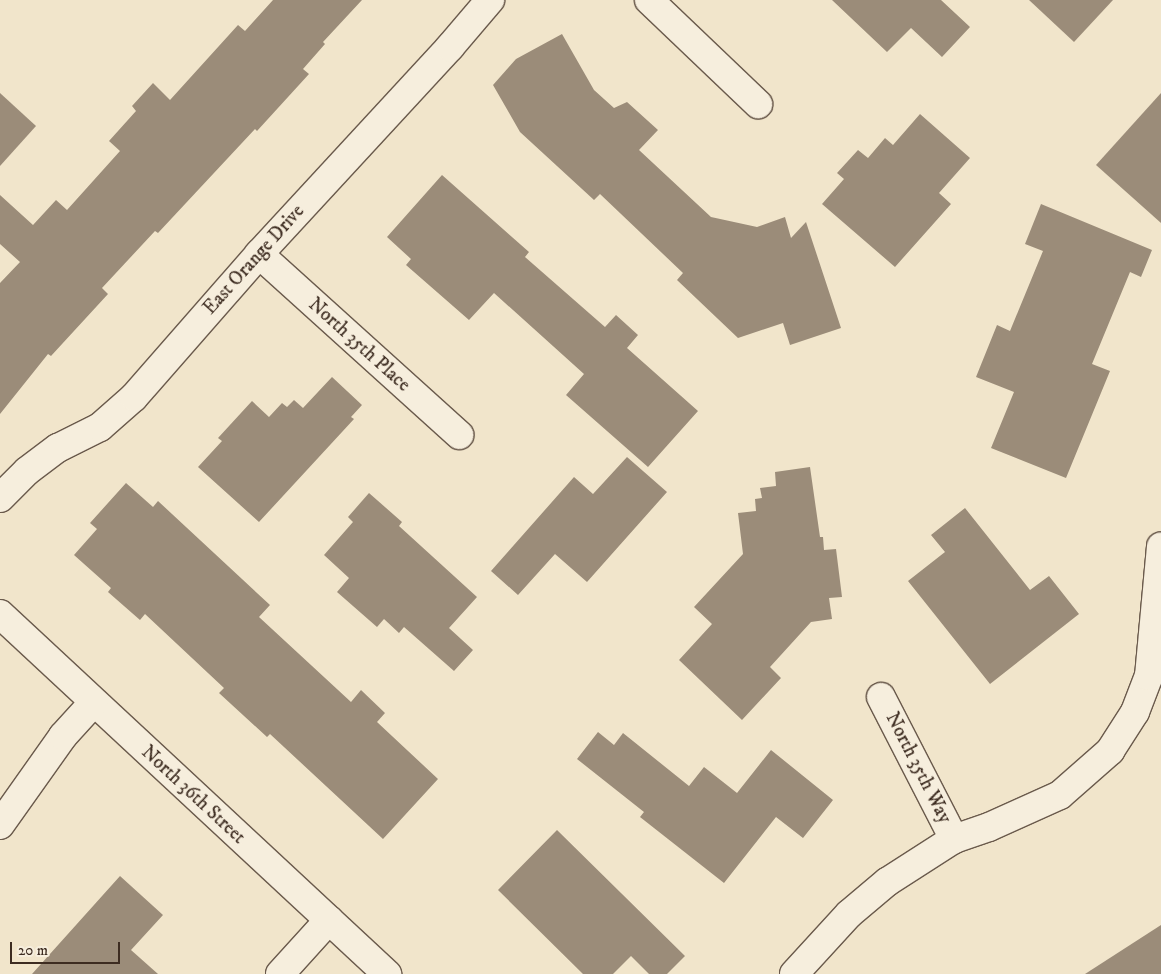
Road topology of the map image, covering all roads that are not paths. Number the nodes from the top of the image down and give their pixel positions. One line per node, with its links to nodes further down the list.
1 (490, 0): 4 (street, East Orange Drive)
2 (649, 0): 3 (street)
3 (758, 104)
4 (259, 254): 5 (street, North 35th Place); 6 (street, East Orange Drive)
5 (459, 435)
6 (0, 498)
7 (1161, 547): 9 (street)
8 (0, 614): 11 (street, North 36th Street)
9 (1158, 624): 13 (street)
10 (881, 697): 13 (street, North 35th Way)
11 (93, 703): 12 (street); 14 (street, North 36th Street)
12 (0, 824)
13 (954, 839): 17 (street)
14 (329, 920): 15 (street); 16 (street, North 36th Street)
15 (280, 974)
16 (387, 974)
17 (794, 974)

